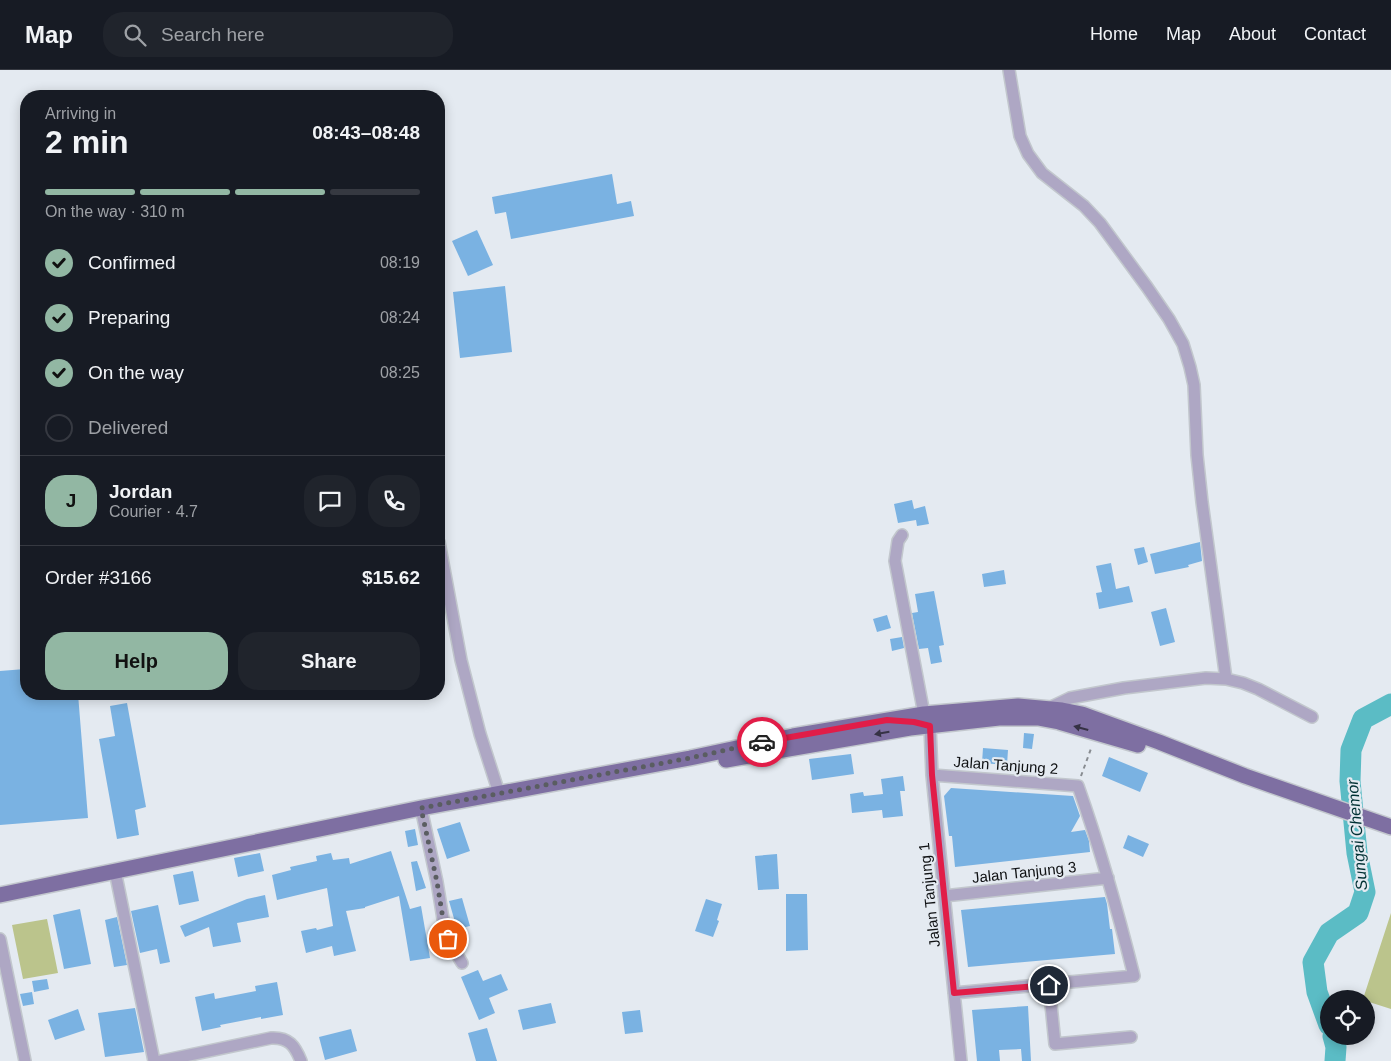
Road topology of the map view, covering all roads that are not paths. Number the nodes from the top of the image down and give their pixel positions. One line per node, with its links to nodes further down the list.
1 (1009, 70): 4 (street)
2 (902, 535): 7 (street, Jalan Tanjung 1)
3 (445, 574): 11 (street)
4 (1226, 679): 5 (street); 6 (street)
5 (1049, 708): 7 (main road); 9 (main road)
6 (1312, 717)
7 (927, 720): 8 (street, Jalan Tanjung 1); 9 (main road, one-way to 7); 10 (main road, one-way to 10); 10 (main road)
8 (932, 775): 15 (street, Jalan Tanjung 2); 17 (street, Jalan Tanjung 1)
9 (1245, 776): 13 (main road)
10 (574, 780): 11 (main road)
11 (499, 793): 12 (main road)
12 (421, 808): 14 (main road); 19 (street)
13 (1387, 826)
14 (114, 871): 16 (main road); 24 (street)
15 (1108, 878): 17 (street, Jalan Tanjung 3); 20 (street)
16 (0, 895)
17 (944, 896): 21 (street, Jalan Tanjung 1)
18 (0, 944): 23 (street)
19 (462, 963)
20 (1049, 985): 21 (street); 22 (street)
21 (954, 993): 27 (street, Jalan Tanjung 1)
22 (1131, 1037)
23 (25, 1061)
24 (154, 1061)
25 (161, 1061): 26 (street)
26 (301, 1061)
27 (961, 1061)

